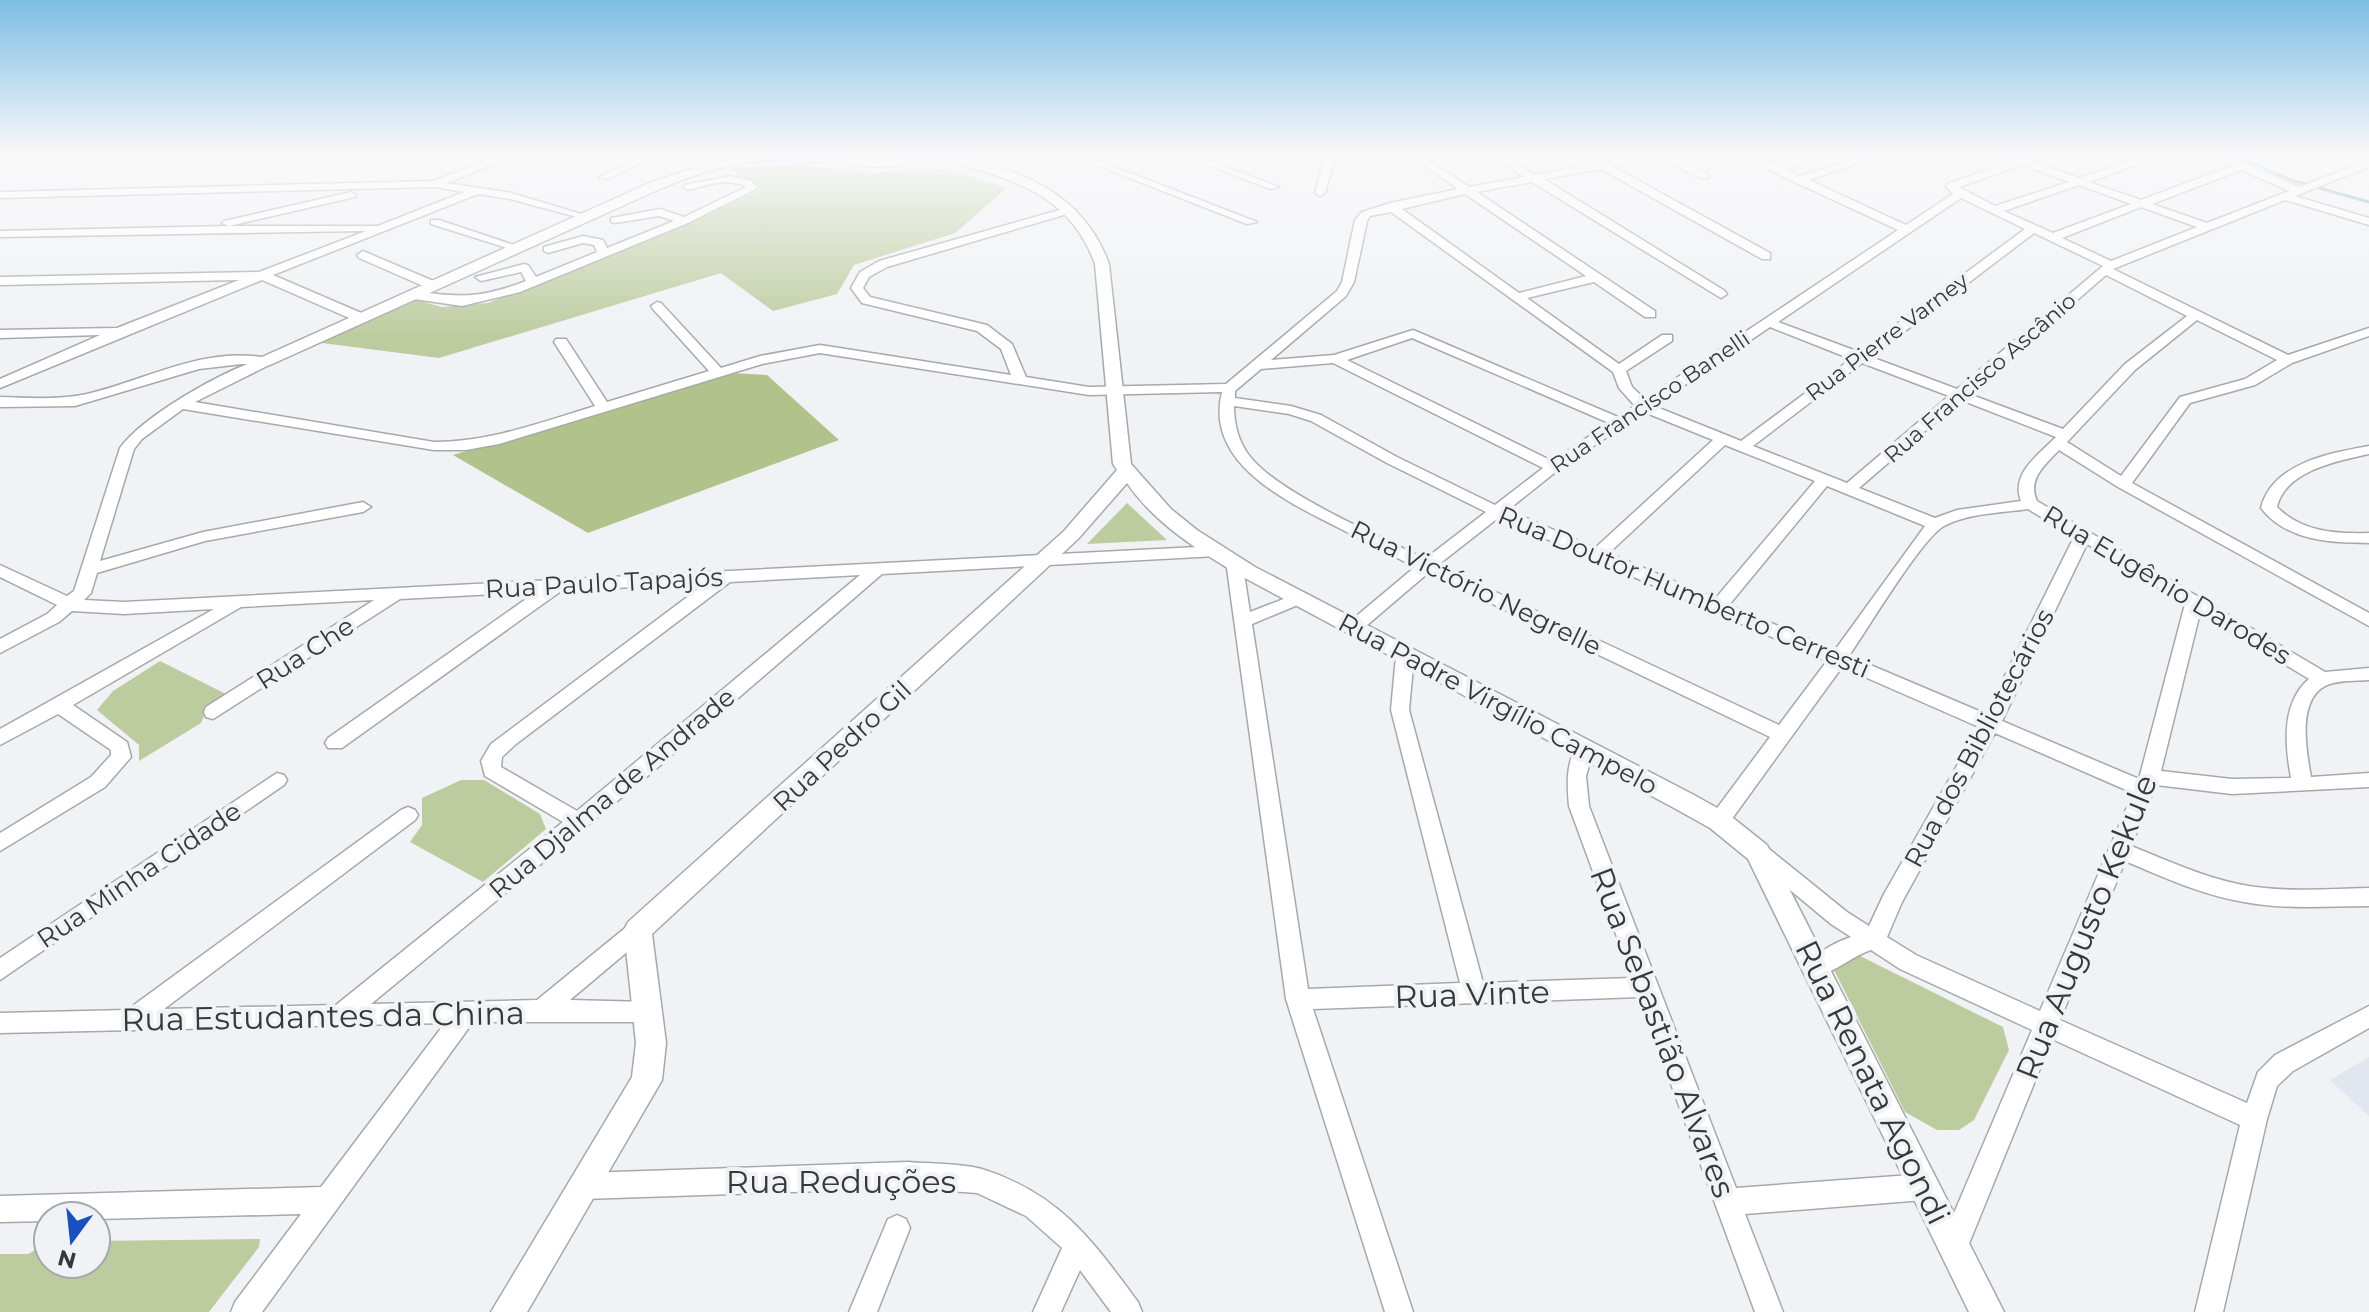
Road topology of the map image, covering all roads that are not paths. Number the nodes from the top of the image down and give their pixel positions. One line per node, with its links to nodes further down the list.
1 (263, 215): 33 (street)
2 (418, 215): 30 (street)
3 (575, 215): 23 (street)
4 (590, 215): 23 (street)
5 (642, 215): 24 (street)
6 (669, 215): 25 (street)
7 (696, 215): 25 (street)
8 (1052, 215): 70 (street)
9 (1076, 215): 72 (street)
10 (1233, 215): 27 (street)
11 (1365, 215): 67 (street)
12 (1403, 215): 52 (street)
13 (1501, 215): 46 (street)
14 (1594, 215): 50 (street)
15 (1692, 215): 42 (street)
16 (1874, 215): 31 (street)
17 (1922, 215): 31 (street, Rua Francisco Banelli)
18 (2005, 215): 32 (street)
19 (2112, 215): 36 (street)
20 (2174, 215): 29 (street)
21 (2236, 215): 29 (street, Rua Francisco Ascânio)
22 (2347, 215): 28 (street)
23 (584, 218): 38 (street)
24 (615, 220)
25 (684, 221): 39 (street)
26 (435, 222): 38 (street)
27 (1251, 222)
28 (2369, 222)
29 (2207, 227): 43 (street, Rua Francisco Ascânio)
30 (386, 228): 33 (street); 44 (street)
31 (1904, 229): 57 (street, Rua Francisco Banelli)
32 (2032, 229): 36 (street); 63 (street, Rua Pierre Varney)
33 (195, 231): 34 (street)
34 (37, 233): 35 (street); 37 (street)
35 (0, 234)
36 (2053, 237): 43 (street)
37 (0, 242)
38 (517, 248): 49 (street)
39 (601, 248): 40 (street); 48 (street)
40 (548, 249)
41 (363, 255): 49 (street)
42 (1766, 256)
43 (2108, 267): 55 (street); 74 (street, Rua Francisco Ascânio)
44 (264, 276): 47 (street); 56 (street); 58 (street)
45 (481, 277): 48 (street)
46 (1594, 278): 52 (street); 54 (street)
47 (0, 281)
48 (533, 282): 51 (street)
49 (434, 286): 51 (street)
50 (1721, 294)
51 (414, 295): 56 (street)
52 (1517, 297): 68 (street)
53 (657, 306): 69 (street)
54 (1650, 314)
55 (2196, 315): 65 (street); 81 (street, Rua Eugênio Darodes)
56 (361, 318): 66 (street)
57 (1767, 322): 63 (street); 78 (street, Rua Francisco Banelli)
58 (121, 331): 60 (street); 71 (street)
59 (2369, 332): 65 (street)
60 (0, 334)
61 (1667, 338): 68 (street)
62 (561, 342): 77 (street)
63 (1859, 357): 74 (street); 82 (street, Rua Pierre Varney)
64 (1335, 359): 67 (street); 79 (street); 84 (street)
65 (2287, 360): 87 (street)
66 (264, 362): 75 (street); 76 (street)
67 (1256, 365): 73 (street)
68 (1619, 370): 78 (street)
69 (718, 373): 70 (street, Rua Doutor Humberto Cerresti); 77 (street, Rua Doutor Humberto Cerresti)
70 (1020, 380): 72 (street, Rua Doutor Humberto Cerresti)
71 (0, 384)
72 (1114, 393): 73 (street, Rua Doutor Humberto Cerresti); 85 (street)
73 (1228, 394): 91 (street, Rua Doutor Humberto Cerresti); 98 (street, Rua Victório Negrelle)
74 (1960, 396): 81 (street); 88 (street, Rua Francisco Ascânio)
75 (0, 402)
76 (180, 404): 77 (street, Rua Doutor Humberto Cerresti); 100 (street)
77 (603, 407)
78 (1644, 407): 79 (street, Rua Francisco Banelli); 80 (street)
79 (1621, 423): 84 (street, Rua Francisco Banelli)
80 (1722, 439): 82 (street); 96 (street)
81 (2061, 439): 87 (street); 89 (street, Rua Eugênio Darodes)
82 (1742, 447): 86 (street)
83 (2369, 450): 94 (street)
84 (1553, 467): 91 (street, Rua Francisco Banelli)
85 (1126, 471): 95 (street, Rua Padre Virgílio Campelo); 97 (street, Rua Pedro Gil)
86 (1824, 480): 88 (street); 109 (street)
87 (2123, 484): 110 (street)
88 (1849, 489): 92 (street)
89 (2031, 504): 92 (street); 93 (street, Rua Eugênio Darodes)
90 (363, 507): 100 (street)
91 (1496, 511): 96 (street, Rua Doutor Humberto Cerresti); 98 (street, Rua Francisco Banelli)
92 (1935, 524): 115 (street)
93 (2083, 535): 106 (street, Rua Eugênio Darodes); 120 (street, Rua dos Bibliotecários)
94 (2369, 538)
95 (1225, 556): 97 (street, Rua Paulo Tapajós); 105 (street, Rua Padre Virgílio Campelo); 111 (street)
96 (1596, 556): 109 (street, Rua Doutor Humberto Cerresti)
97 (1044, 560): 99 (street, Rua Paulo Tapajós); 136 (street, Rua Pedro Gil)
98 (1425, 567): 112 (street, Rua Francisco Banelli); 121 (street, Rua Victório Negrelle)
99 (878, 568): 102 (street, Rua Paulo Tapajós); 131 (street, Rua Djalma de Andrade)
100 (91, 569): 108 (street)
101 (0, 570): 108 (street, Rua Paulo Tapajós)
102 (725, 577): 103 (street, Rua Paulo Tapajós); 131 (street)
103 (556, 586): 104 (street, Rua Paulo Tapajós); 123 (street)
104 (397, 594): 107 (street, Rua Paulo Tapajós); 119 (street, Rua Che)
105 (1299, 598): 111 (street); 112 (street, Rua Padre Virgílio Campelo)
106 (2194, 601): 117 (street, Rua Eugênio Darodes); 127 (street, Rua Augusto Kekule)
107 (237, 604): 108 (street, Rua Paulo Tapajós); 118 (street)
108 (71, 605): 113 (street)
109 (1717, 608): 115 (street, Rua Doutor Humberto Cerresti)
110 (2369, 620)
111 (1244, 621): 142 (street)
112 (1353, 628): 114 (street, Rua Padre Virgílio Campelo)
113 (0, 647)
114 (1405, 656): 124 (street, Rua Padre Virgílio Campelo); 141 (street)
115 (1838, 659): 120 (street, Rua Doutor Humberto Cerresti); 121 (street)
116 (2369, 674): 117 (street)
117 (2323, 679): 128 (street)
118 (59, 705): 122 (street); 132 (street)
119 (213, 712)
120 (1991, 723): 127 (street, Rua Doutor Humberto Cerresti); 137 (street, Rua dos Bibliotecários)
121 (1783, 735): 130 (street)
122 (0, 738)
123 (335, 743)
124 (1584, 749): 130 (street, Rua Padre Virgílio Campelo); 140 (street, Rua Sebastião Alvares)
125 (277, 780): 139 (street, Rua Minha Cidade)
126 (2369, 780): 128 (street, Rua Doutor Humberto Cerresti)
127 (2146, 783): 128 (street, Rua Doutor Humberto Cerresti); 133 (street, Rua Augusto Kekule)
128 (2302, 784)
129 (408, 815): 148 (street)
130 (1719, 821): 134 (street, Rua Padre Virgílio Campelo)
131 (579, 822): 146 (street, Rua Djalma de Andrade)
132 (0, 843)
133 (2118, 849): 135 (street); 150 (street, Rua Augusto Kekule)
134 (1758, 852): 137 (street); 138 (street, Rua Renata Agondi)
135 (2369, 897)
136 (638, 930): 143 (street, Rua Pedro Gil); 144 (street)
137 (1874, 940): 138 (street); 150 (street)
138 (1818, 968): 153 (street, Rua Renata Agondi)
139 (0, 970)
140 (1645, 987): 141 (street, Rua Vinte); 155 (street, Rua Sebastião Alvares)
141 (1474, 994): 142 (street, Rua Vinte)
142 (1298, 999): 165 (street)
143 (542, 1010): 144 (street, Rua Estudantes da China); 145 (street, Rua Estudantes da China)
144 (647, 1012): 152 (street)
145 (466, 1013): 146 (street, Rua Estudantes da China); 154 (street)
146 (342, 1014): 148 (street, Rua Estudantes da China)
147 (2369, 1016): 151 (street)
148 (130, 1021): 149 (street, Rua Estudantes da China)
149 (0, 1023)
150 (2046, 1026): 151 (street); 159 (street, Rua Augusto Kekule)
151 (2254, 1119): 168 (street)
152 (584, 1186): 158 (street, Rua Reduções); 161 (street)
153 (1924, 1187): 155 (street); 159 (street, Rua Renata Agondi)
154 (329, 1200): 156 (street); 160 (street)
155 (1727, 1202): 166 (street, Rua Sebastião Alvares)
156 (0, 1209)
157 (897, 1228): 162 (street)
158 (1078, 1244): 163 (street); 164 (street, Rua Reduções)
159 (1954, 1246): 167 (street, Rua Renata Agondi)
160 (245, 1312)
161 (508, 1312)
162 (863, 1312)
163 (1047, 1312)
164 (1128, 1312)
165 (1399, 1312)
166 (1769, 1312)
167 (1987, 1312)
168 (2209, 1312)

